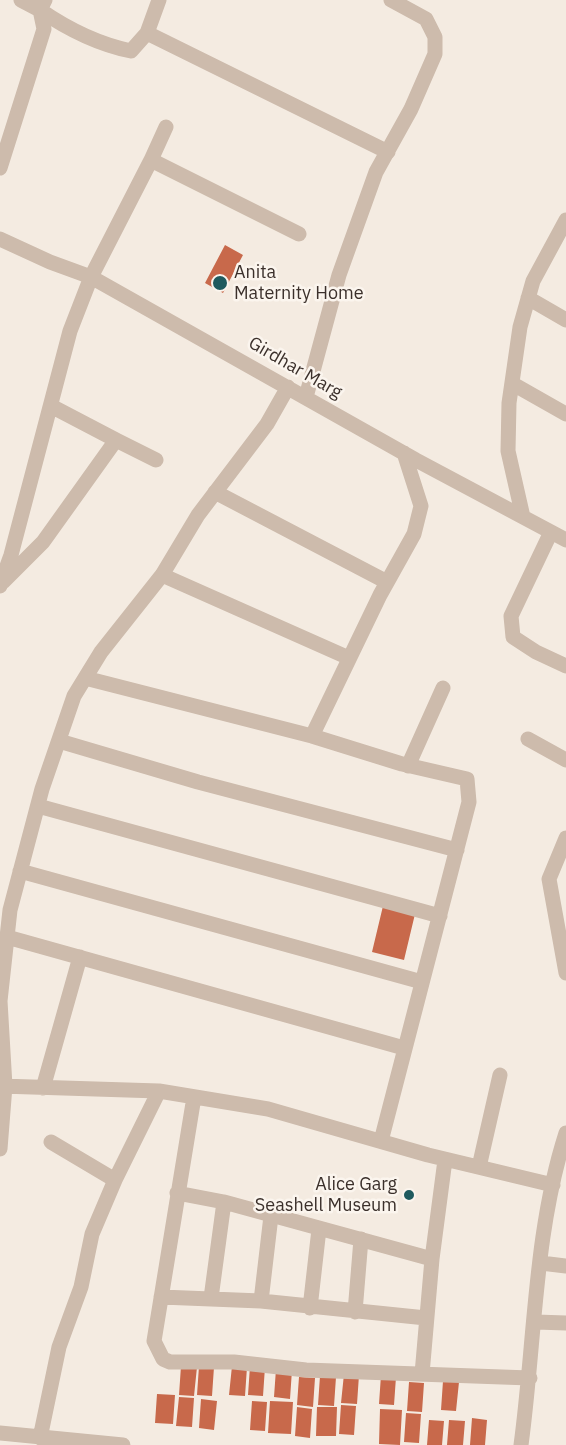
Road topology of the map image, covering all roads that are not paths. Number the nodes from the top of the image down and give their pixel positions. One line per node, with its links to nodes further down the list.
1 (21, 0): 4 (street)
2 (159, 0): 5 (street)
3 (390, 0): 7 (street)
4 (43, 5): 5 (street); 9 (street)
5 (147, 33): 7 (street)
6 (166, 127): 8 (street)
7 (387, 152): 18 (street)
8 (151, 160): 11 (street); 13 (street)
9 (0, 168)
10 (566, 220): 14 (street)
11 (299, 234)
12 (0, 239): 13 (street, Girdhar Marg)
13 (91, 277): 17 (street, Girdhar Marg); 19 (street)
14 (528, 298): 15 (street); 16 (street)
15 (566, 320)
16 (513, 384): 20 (street); 25 (street)
17 (288, 387): 18 (street, Girdhar Marg); 24 (street)
18 (306, 397): 22 (street, Girdhar Marg)
19 (51, 406): 21 (street); 30 (street)
20 (566, 414)
21 (116, 440): 23 (street); 30 (street)
22 (410, 456): 25 (street, Girdhar Marg); 29 (street)
23 (156, 460)
24 (215, 492): 28 (street); 29 (street)
25 (523, 517): 26 (street, Girdhar Marg)
26 (551, 532): 27 (street, Girdhar Marg); 32 (street)
27 (566, 540)
28 (162, 575): 31 (street); 33 (street)
29 (387, 582): 31 (street)
30 (0, 585)
31 (349, 658): 35 (street)
32 (566, 666)
33 (85, 678): 35 (street); 37 (street)
34 (443, 688): 39 (street)
35 (312, 736): 39 (street)
36 (528, 739): 38 (street)
37 (59, 741): 40 (street); 42 (street)
38 (566, 760)
39 (408, 766): 42 (street)
40 (38, 806): 43 (street); 44 (street)
41 (566, 838): 47 (street)
42 (457, 850): 44 (street)
43 (20, 871): 45 (street); 48 (street)
44 (440, 916): 48 (street)
45 (7, 937): 46 (street); 51 (street)
46 (80, 957): 49 (street); 52 (street)
47 (566, 973)
48 (422, 982): 49 (street)
49 (404, 1048): 57 (street)
50 (500, 1076): 60 (street)
51 (2, 1086): 52 (street); 58 (street)
52 (43, 1088): 53 (street)
53 (159, 1091): 54 (street); 61 (street)
54 (194, 1097): 57 (street); 63 (street)
55 (566, 1133): 62 (street)
56 (51, 1142): 61 (street)
57 (381, 1142): 59 (street)
58 (0, 1149)
59 (445, 1160): 60 (street); 68 (street)
60 (478, 1167): 62 (street)
61 (114, 1180): 82 (street)
62 (553, 1185): 69 (street)
63 (177, 1192): 64 (street); 71 (street)
64 (224, 1202): 65 (street); 72 (street)
65 (271, 1216): 66 (street); 73 (street)
66 (319, 1229): 67 (street); 74 (street)
67 (361, 1239): 68 (street); 75 (street)
68 (432, 1259): 76 (street)
69 (541, 1263): 70 (street); 77 (street)
70 (566, 1266)
71 (162, 1297): 72 (street); 79 (street)
72 (211, 1298): 73 (street)
73 (261, 1301): 74 (street)
74 (310, 1308): 75 (street)
75 (355, 1312): 76 (street)
76 (426, 1318): 79 (street)
77 (536, 1322): 78 (street); 80 (street)
78 (566, 1323)
79 (422, 1374): 80 (street)
80 (530, 1378): 84 (street)
81 (0, 1433): 82 (street)
82 (40, 1438): 83 (street)
83 (123, 1445)
84 (521, 1445)

